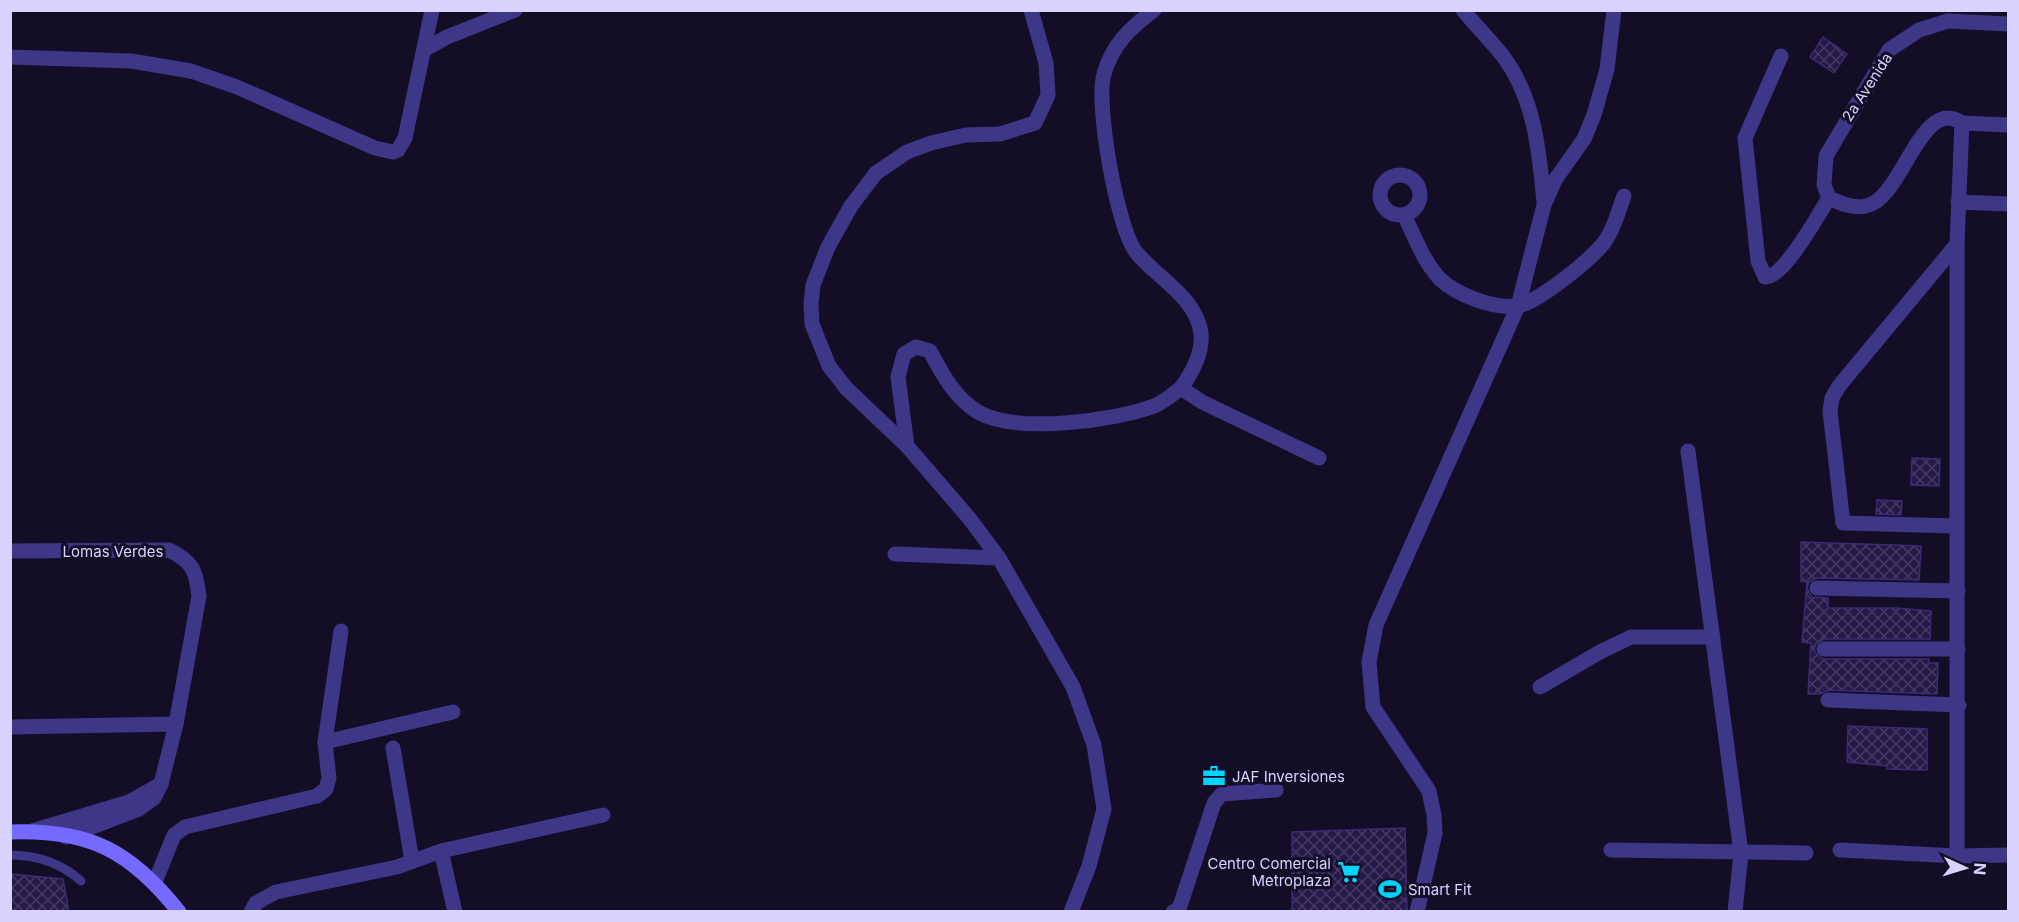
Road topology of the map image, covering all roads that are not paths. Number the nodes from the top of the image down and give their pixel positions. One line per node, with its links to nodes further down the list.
1 (432, 10): 9 (street)
2 (515, 10): 9 (street)
3 (1031, 10): 23 (street)
4 (1154, 10): 22 (street)
5 (1463, 10): 18 (street)
6 (1614, 10): 18 (street)
7 (1952, 16): 8 (street, 2a Avenida); 15 (street, 2a Avenida)
8 (2008, 24)
9 (424, 51): 11 (street)
10 (1781, 56): 15 (street)
11 (10, 57)
12 (1962, 123): 13 (street); 15 (street); 16 (street)
13 (2008, 125)
14 (1624, 196): 21 (street)
15 (1829, 198)
16 (1958, 202): 17 (street); 20 (street)
17 (2008, 204)
18 (1545, 205): 21 (street)
19 (1404, 215): 21 (street)
20 (1957, 244): 26 (street); 26 (street)
21 (1518, 306): 66 (street)
22 (1181, 388): 23 (street); 25 (street)
23 (907, 446): 29 (street)
24 (1688, 451): 33 (street)
25 (1319, 458)
26 (1957, 526): 31 (street)
27 (10, 551): 40 (street, Lomas Verdes)
28 (895, 554): 29 (street)
29 (999, 558): 65 (street)
30 (1816, 588): 31 (street)
31 (1958, 591): 35 (street)
32 (341, 631): 42 (street)
33 (1713, 637): 36 (street); 53 (street)
34 (1824, 649): 35 (street)
35 (1958, 649): 38 (street)
36 (1540, 687)
37 (1828, 700): 38 (street)
38 (1959, 705): 57 (street)
39 (453, 712): 42 (street)
40 (176, 724): 41 (street); 44 (street, Lomas Verdes)
41 (10, 727)
42 (325, 742): 60 (street)
43 (393, 748): 58 (street)
44 (161, 784): 47 (street); 49 (street, Lomas Verdes)
45 (1276, 790): 61 (street)
46 (603, 814): 52 (street)
47 (31, 831): 48 (main road); 49 (main road)
48 (10, 832)
49 (66, 837): 60 (main road)
50 (1611, 850): 53 (street)
51 (1840, 850): 57 (street)
52 (441, 851): 58 (street); 64 (street)
53 (1741, 853): 54 (street); 67 (street)
54 (1806, 853)
55 (10, 855): 59 (lane)
56 (2008, 855): 57 (street)
57 (1957, 856)
58 (412, 861): 63 (street)
59 (81, 880)
60 (155, 882): 62 (main road)
61 (1179, 911)
62 (179, 912)
63 (251, 912)
64 (455, 912)
65 (1071, 912)
66 (1417, 912)
67 (1735, 912)

